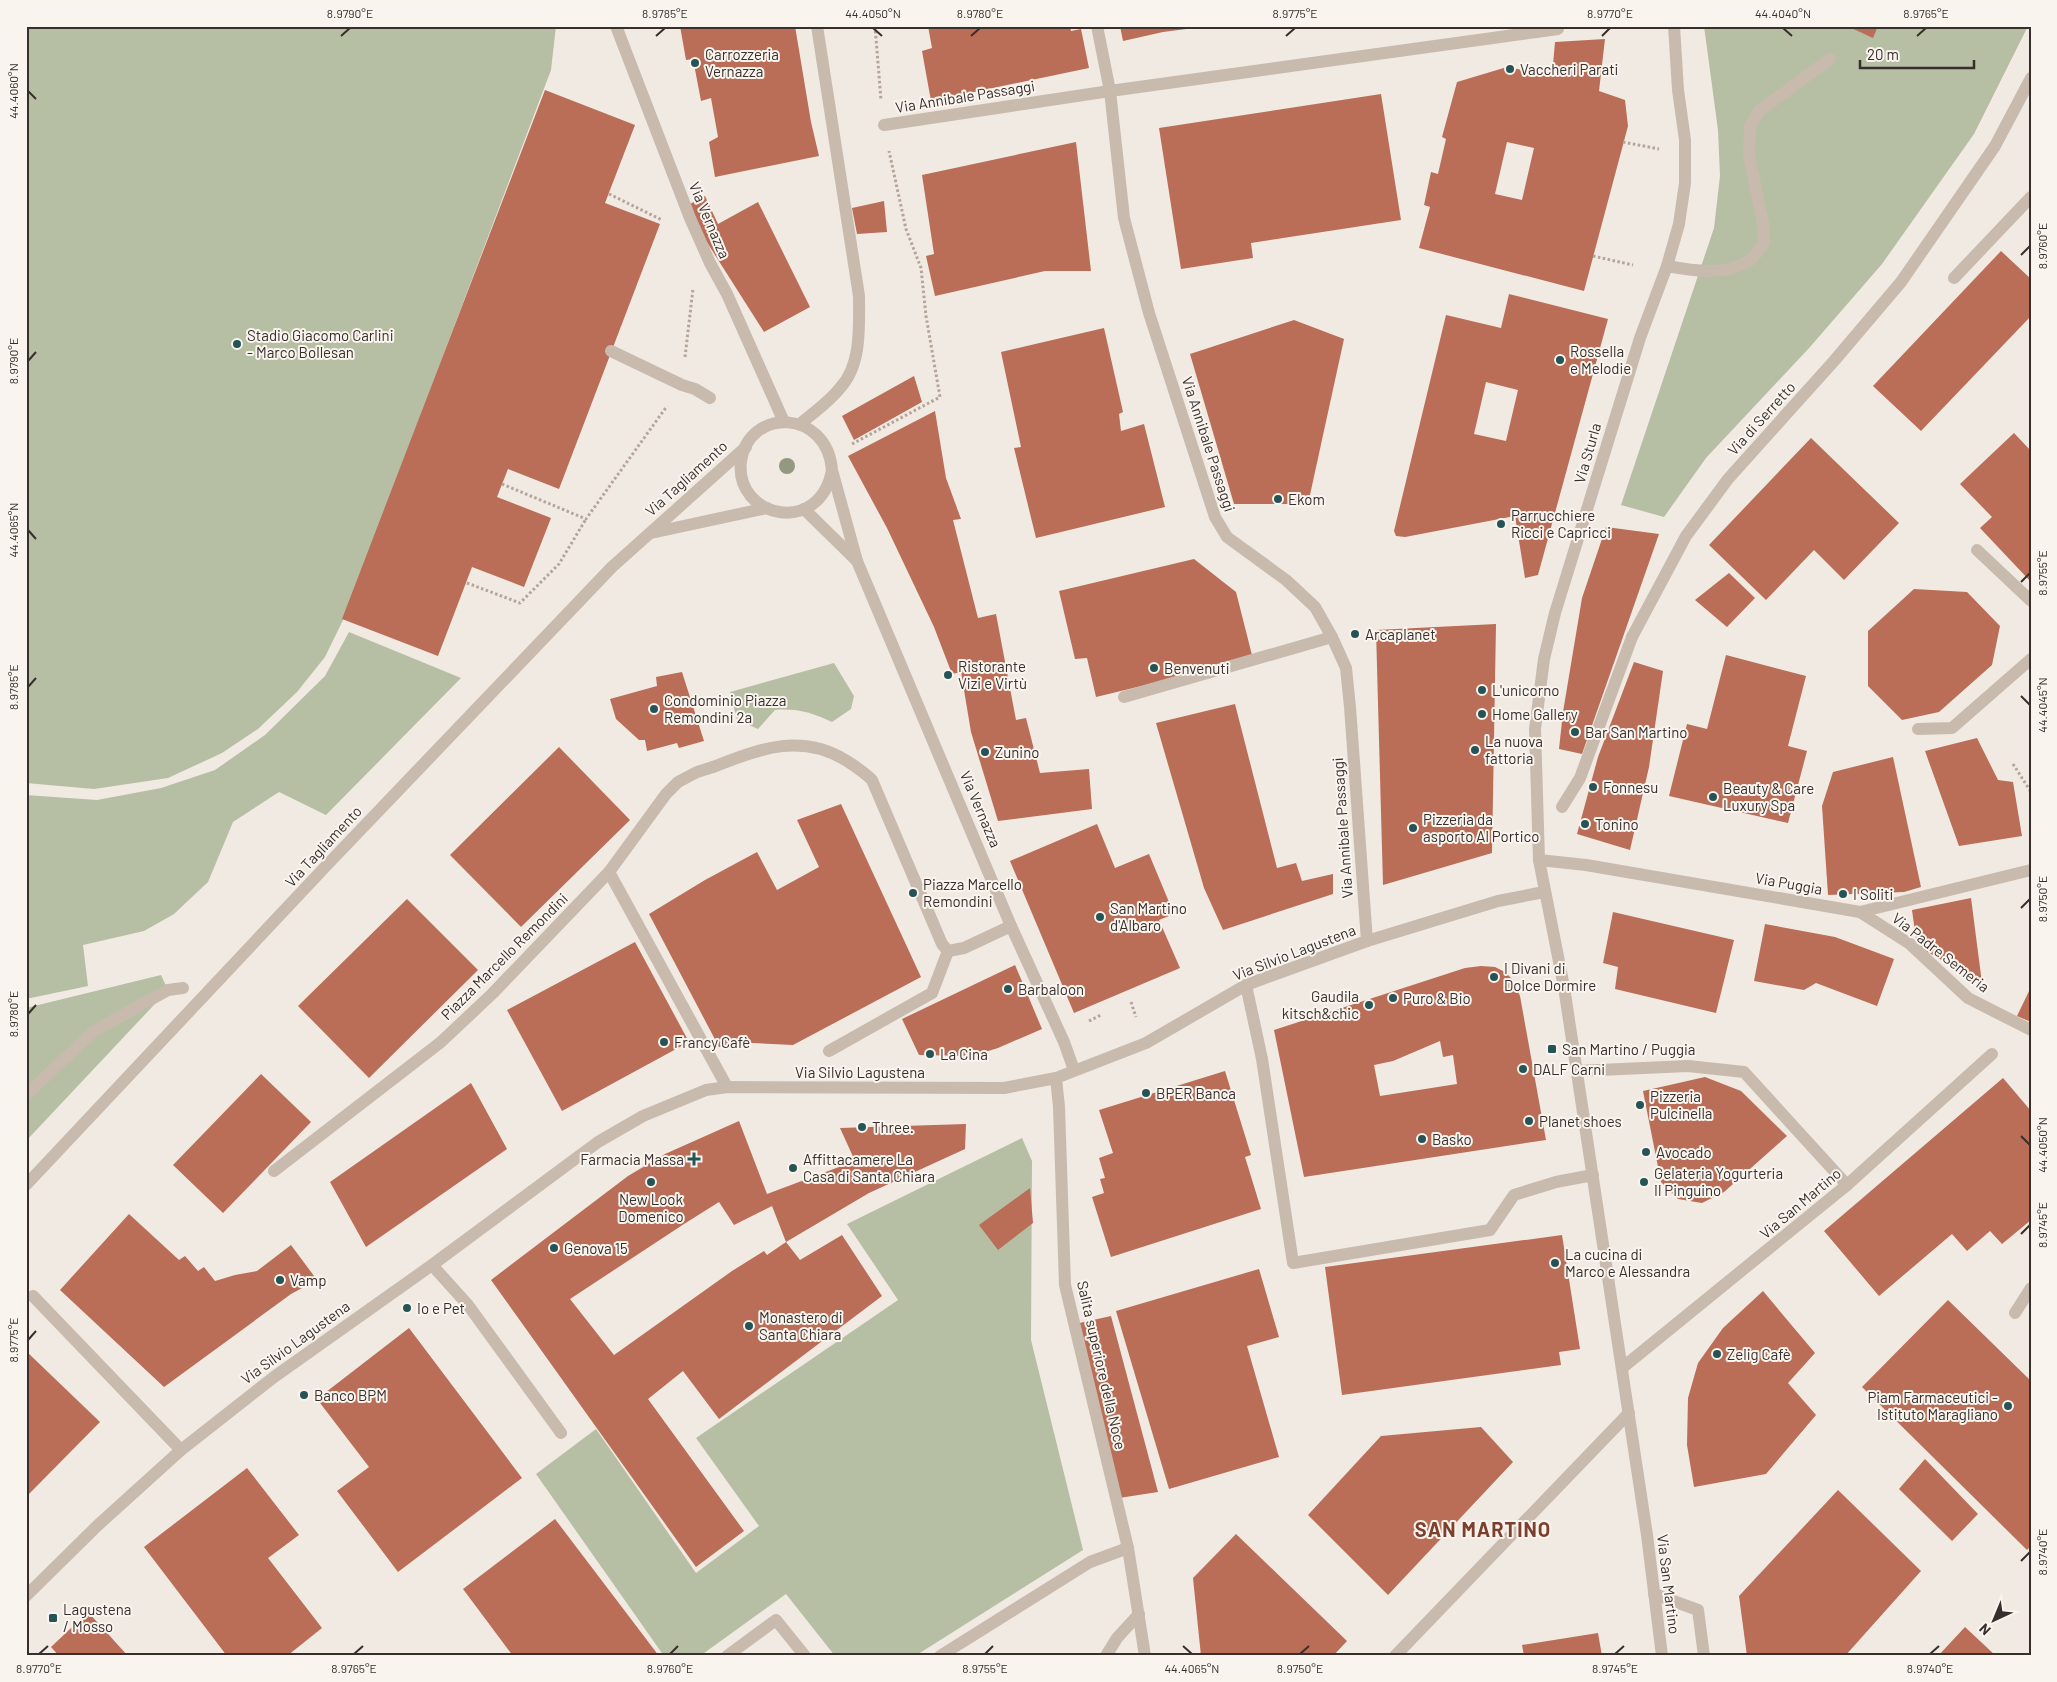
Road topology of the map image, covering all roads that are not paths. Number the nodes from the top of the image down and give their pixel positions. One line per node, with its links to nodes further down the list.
1 (616, 26): 15 (street, Via Vernazza)
2 (817, 26): 16 (street)
3 (1097, 26): 8 (street, Via Annibale Passaggi)
4 (1674, 26): 11 (street, Via Sturla)
5 (1558, 29): 8 (street, Via Annibale Passaggi)
6 (1830, 59): 11 (street)
7 (2031, 78): 29 (street, Via di Serretto)
8 (1110, 91): 9 (street, Via Annibale Passaggi); 25 (street, Via Annibale Passaggi)
9 (884, 125)
10 (2031, 197): 12 (street)
11 (1667, 266): 30 (street, Via Sturla)
12 (1954, 278)
13 (611, 351): 14 (street)
14 (710, 398)
15 (784, 422): 16 (street, Via Vernazza); 17 (street, Via Vernazza)
16 (800, 424): 18 (street, Via Vernazza)
17 (746, 447): 19 (street, Via Vernazza); 21 (street, Via Tagliamento)
18 (832, 470): 20 (street, Via Vernazza); 23 (street, Via Vernazza)
19 (767, 508): 20 (street, Via Vernazza); 21 (street, Via Tagliamento)
20 (804, 509): 23 (street, Via Vernazza)
21 (648, 534): 50 (street, Via Tagliamento)
22 (1977, 550): 24 (street)
23 (857, 561): 35 (street, Via Vernazza)
24 (2031, 601)
25 (1332, 636): 27 (street); 36 (street, Via Annibale Passaggi)
26 (2031, 659): 28 (street)
27 (1124, 697)
28 (1918, 729)
29 (1562, 807)
30 (1538, 860): 33 (street, Via Sturla); 34 (street, Via Puggia)
31 (2031, 870): 34 (street, Via Puggia)
32 (609, 872): 37 (street, Piazza Marcello Remondini); 46 (street); 48 (street, Piazza Marcello Remondini)
33 (1544, 892): 36 (street, Via Silvio Lagustena); 44 (street, Via San Martino)
34 (1860, 912): 40 (street, Via Padre Semeria)
35 (1011, 926): 37 (street); 43 (street, Via Vernazza)
36 (1367, 941): 38 (street, Via Silvio Lagustena)
37 (948, 952): 41 (street)
38 (1246, 985): 43 (street, Via Silvio Lagustena); 49 (street)
39 (182, 988): 47 (street)
40 (2031, 1030)
41 (829, 1051)
42 (1992, 1054): 51 (street, Via San Martino)
43 (1074, 1070): 45 (street, Via Silvio Lagustena)
44 (1577, 1071): 49 (street, Via San Martino); 51 (street)
45 (1056, 1078): 46 (street, Via Silvio Lagustena); 60 (street, Salita superiore della Noce)
46 (727, 1087): 52 (street, Via Silvio Lagustena)
47 (26, 1095)
48 (274, 1171)
49 (1592, 1174): 56 (street, Via San Martino)
50 (26, 1185)
51 (1847, 1185): 56 (street, Via San Martino)
52 (432, 1265): 58 (street); 59 (street, Via Silvio Lagustena)
53 (2031, 1288): 55 (street)
54 (33, 1296): 59 (street)
55 (2015, 1313)
56 (1622, 1368): 57 (street, Via San Martino)
57 (1629, 1413): 61 (street, Via San Martino); 69 (street)
58 (561, 1433)
59 (181, 1450): 62 (street, Via Silvio Lagustena)
60 (1128, 1548): 63 (street, Salita superiore della Noce); 66 (street)
61 (1654, 1594): 70 (street, Via San Martino); 71 (street)
62 (26, 1596)
63 (1140, 1614): 67 (street); 68 (street, Salita superiore della Noce)
64 (727, 1656): 65 (street)
65 (805, 1656)
66 (940, 1656)
67 (1106, 1656)
68 (1146, 1656)
69 (1395, 1656)
70 (1662, 1656)
71 (1704, 1656)

